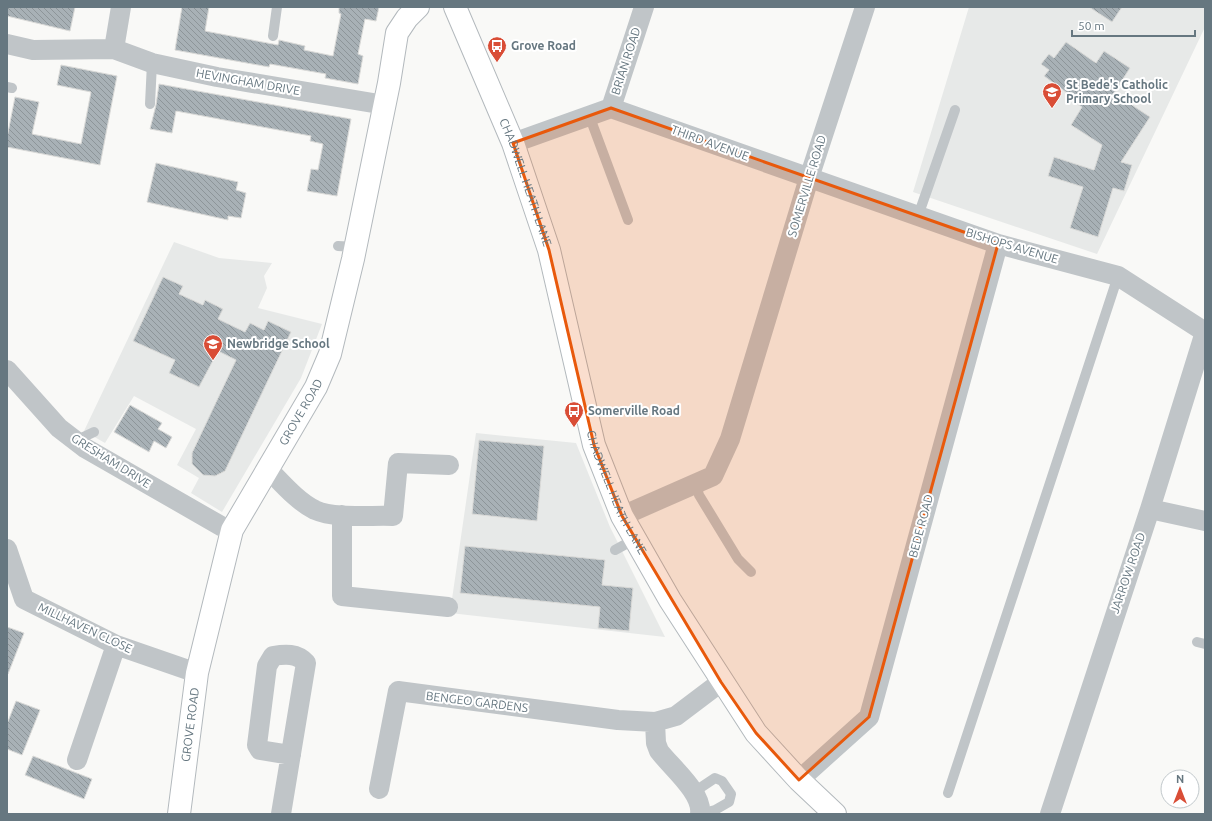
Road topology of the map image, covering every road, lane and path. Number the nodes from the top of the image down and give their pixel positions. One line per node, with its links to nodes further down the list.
1 (121, 7): 9 (street)
2 (277, 7): 7 (lane)
3 (418, 7): 12 (street, GROVE ROAD)
4 (455, 7): 16 (street, CHADWELL HEATH LANE)
5 (644, 7): 13 (street, BRIAN ROAD)
6 (865, 7): 17 (street, SOMERVILLE ROAD)
7 (273, 36)
8 (7, 44): 9 (street)
9 (114, 49): 10 (street, HEVINGHAM DRIVE)
10 (152, 63): 11 (lane); 12 (street, HEVINGHAM DRIVE)
11 (150, 104)
12 (385, 105): 27 (street, GROVE ROAD)
13 (611, 108): 15 (street, BRIAN ROAD); 17 (street, THIRD AVENUE)
14 (955, 110): 18 (lane)
15 (589, 115): 16 (street, BRIAN ROAD); 19 (lane)
16 (513, 143): 31 (street, CHADWELL HEATH LANE)
17 (809, 178): 18 (street, BISHOPS AVENUE); 28 (street, SOMERVILLE ROAD)
18 (918, 216): 20 (street, BISHOPS AVENUE)
19 (628, 220)
20 (998, 244): 21 (street, BISHOPS AVENUE); 45 (street, BEDE ROAD)
21 (1118, 276): 22 (street, BISHOPS AVENUE); 48 (lane)
22 (1205, 332): 29 (street, JARROW ROAD)
23 (7, 370): 25 (street, GRESHAM DRIVE)
24 (94, 432): 25 (lane)
25 (76, 440): 33 (street, GRESHAM DRIVE)
26 (449, 465): 30 (street)
27 (268, 469): 30 (street); 33 (street, GROVE ROAD)
28 (696, 484): 31 (street, SOMERVILLE ROAD); 37 (lane)
29 (1150, 509): 32 (street); 53 (street, JARROW ROAD)
30 (342, 515): 38 (street)
31 (622, 516): 34 (street, CHADWELL HEATH LANE)
32 (1205, 521)
33 (232, 530): 40 (street, GROVE ROAD)
34 (635, 539): 35 (lane); 41 (street, CHADWELL HEATH LANE)
35 (615, 550)
36 (8, 554): 39 (street, MILLHAVEN CLOSE)
37 (751, 572)
38 (448, 607)
39 (116, 645): 40 (street, MILLHAVEN CLOSE); 44 (street)
40 (197, 673): 49 (street, GROVE ROAD)
41 (721, 682): 42 (street); 45 (street, CHADWELL HEATH LANE)
42 (655, 722): 46 (street, BENGEO GARDENS); 47 (street)
43 (291, 755): 43 (street); 50 (street)
44 (77, 760)
45 (799, 780): 52 (street, CHADWELL HEATH LANE)
46 (379, 789)
47 (694, 792): 51 (street); 51 (lane)
48 (948, 793)
49 (181, 813)
50 (281, 814)
51 (700, 814)
52 (835, 814)
53 (1050, 814)

